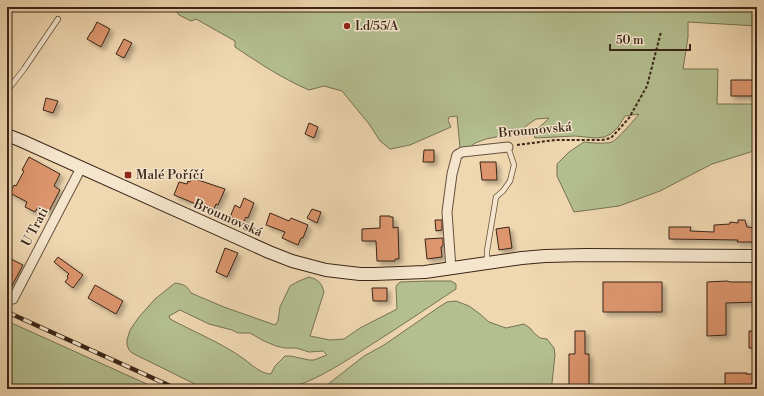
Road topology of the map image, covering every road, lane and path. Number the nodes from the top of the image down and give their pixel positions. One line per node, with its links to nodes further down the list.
1 (58, 20): 3 (lane)
2 (661, 32): 5 (path, Broumovská)
3 (7, 91)
4 (7, 135): 6 (main road, Broumovská)
5 (508, 147): 8 (lane); 9 (street, Broumovská)
6 (81, 168): 9 (main road, Broumovská); 10 (street, U Trati)
7 (757, 256): 8 (main road, Broumovská)
8 (487, 263): 9 (main road, Broumovská)
9 (451, 269)
10 (12, 299)

